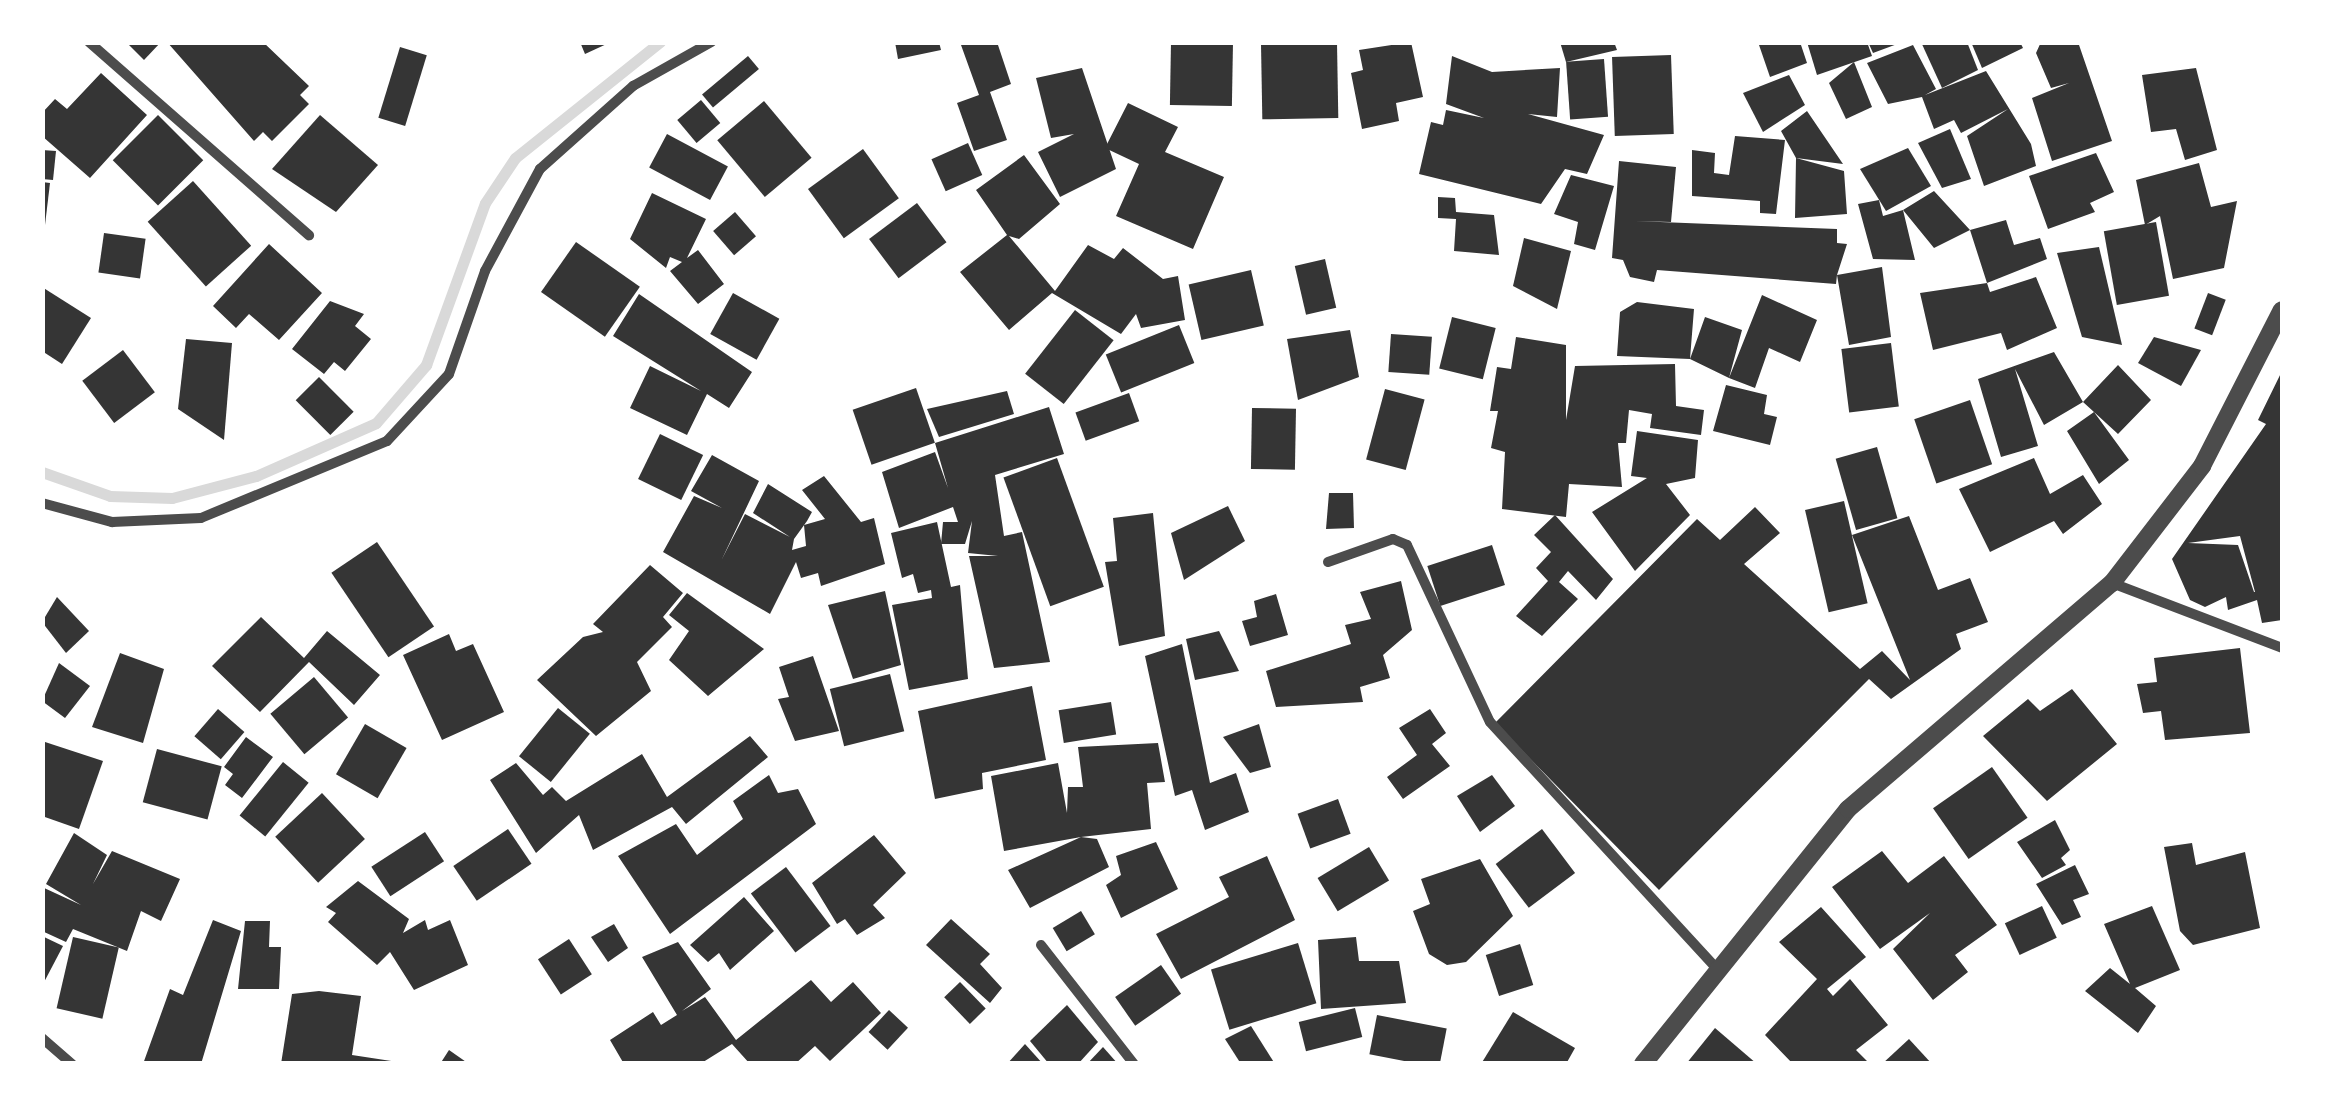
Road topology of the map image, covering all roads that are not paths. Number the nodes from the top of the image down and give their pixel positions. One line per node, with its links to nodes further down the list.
1 (89, 42): 3 (street)
2 (711, 42): 5 (street)
3 (309, 234)
4 (2282, 310): 7 (street)
5 (42, 503)
6 (1328, 562): 10 (street)
7 (2112, 583): 8 (street); 10 (street)
8 (2282, 648)
9 (1041, 945): 13 (street)
10 (1716, 969): 14 (street)
11 (42, 1038): 12 (street)
12 (72, 1064)
13 (1134, 1064)
14 (1643, 1064)

